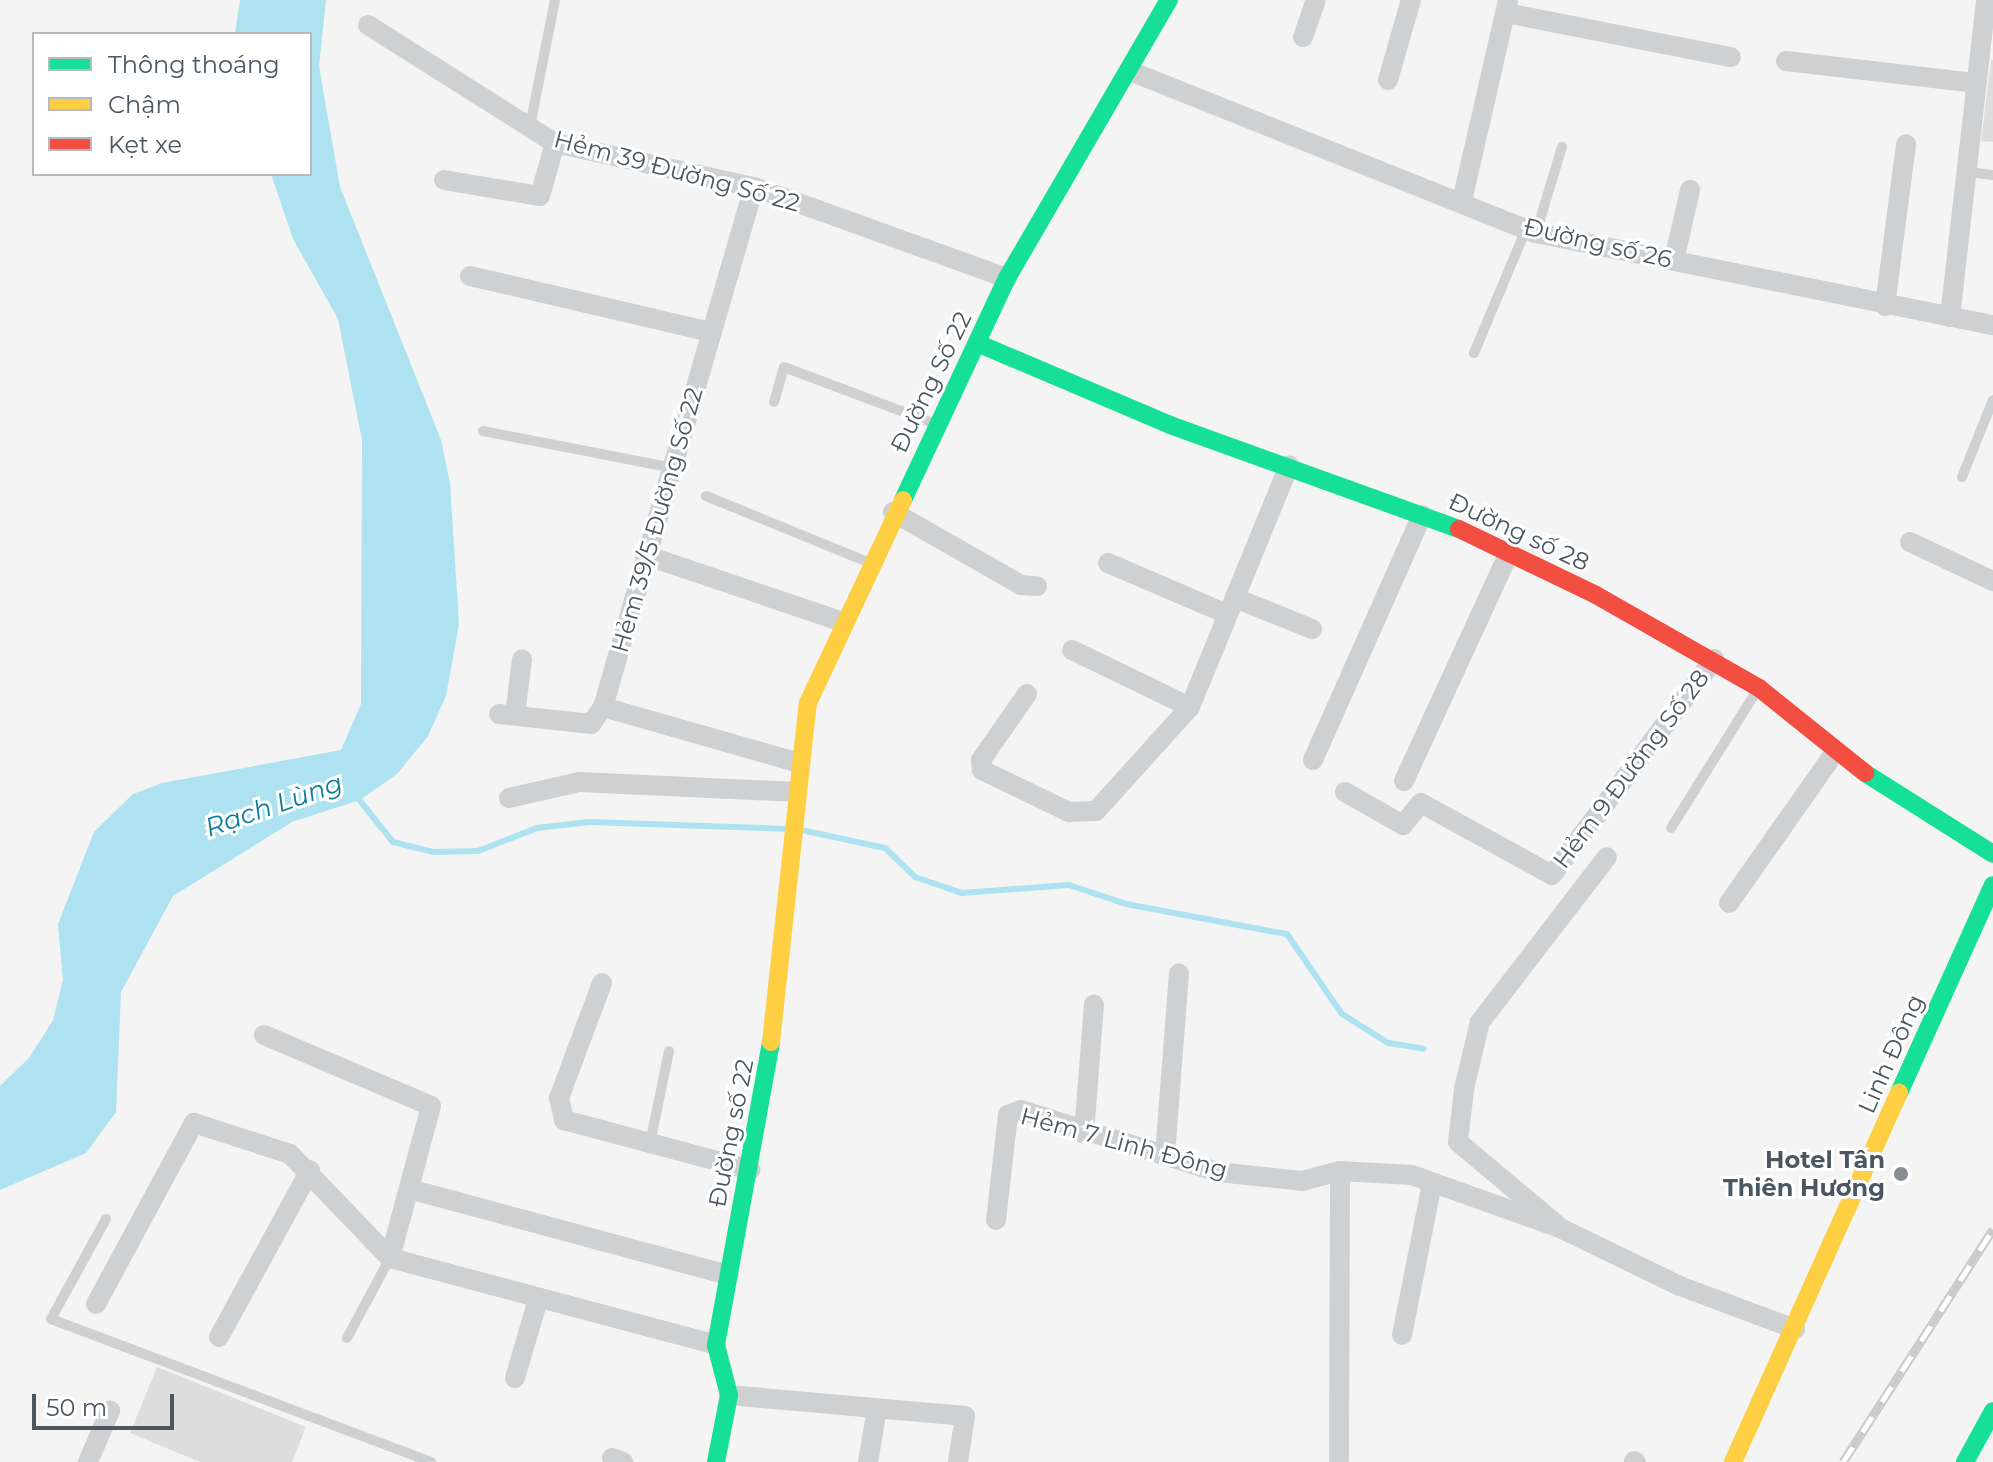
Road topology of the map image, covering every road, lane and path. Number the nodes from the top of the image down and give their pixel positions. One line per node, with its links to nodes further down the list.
1 (555, 0): 14 (lane)
2 (1169, 0): 11 (main road, Đường Số 22)
3 (1316, 0): 8 (street)
4 (1411, 0): 12 (street)
5 (1986, 0): 13 (street)
6 (1507, 7): 9 (street); 23 (street)
7 (368, 25): 14 (street, Hẻm 39 Đường Số 22)
8 (1303, 37)
9 (1731, 57)
10 (1786, 61): 13 (street)
11 (1130, 71): 23 (street, Đường số 26); 27 (main road, Đường Số 22)
12 (1388, 80)
13 (1977, 83): 18 (street)
14 (530, 126): 15 (street, Hẻm 39 Đường Số 22)
15 (555, 143): 20 (street); 21 (street, Hẻm 39 Đường Số 22)
16 (1906, 144): 28 (street)
17 (1562, 147): 24 (lane)
18 (1968, 172): 19 (lane); 29 (street)
19 (1993, 175)
20 (444, 180)
21 (754, 187): 27 (street, Hẻm 39 Đường Số 22); 31 (street, Hẻm 39/5 Đường Số 22)
22 (1690, 190): 25 (street)
23 (1462, 201): 24 (street, Đường số 26)
24 (1531, 231): 25 (street, Đường số 26); 33 (lane)
25 (1674, 260): 28 (street, Đường số 26)
26 (470, 276): 31 (street)
27 (1007, 278): 32 (main road, Đường Số 22)
28 (1885, 306): 29 (street, Đường số 26)
29 (1950, 317): 30 (street, Đường số 26)
30 (1993, 325)
31 (711, 332): 39 (street, Hẻm 39/5 Đường Số 22)
32 (977, 343): 36 (main road, Đường Số 22); 38 (main road, Đường số 28)
33 (1474, 353)
34 (1993, 400): 40 (lane)
35 (774, 402): 36 (lane)
36 (938, 425): 42 (main road, Đường Số 22)
37 (483, 431): 39 (lane)
38 (1289, 466): 43 (main road, Đường số 28); 51 (street)
39 (673, 468): 46 (street, Hẻm 39/5 Đường Số 22)
40 (1962, 477)
41 (706, 496): 47 (lane)
42 (893, 512): 47 (main road, Đường Số 22); 50 (street)
43 (1422, 515): 45 (main road, Đường số 28); 62 (street)
44 (1910, 542): 49 (street)
45 (1509, 553): 56 (main road, Đường số 28); 64 (street)
46 (645, 555): 52 (street); 59 (street, Hẻm 39/5 Đường Số 22)
47 (870, 563): 52 (main road, Đường Số 22)
48 (1108, 563): 51 (street)
49 (1993, 581)
50 (1037, 586)
51 (1231, 606): 53 (street); 60 (street)
52 (843, 622): 63 (main road, Đường Số 22)
53 (1312, 629)
54 (1072, 650): 60 (street)
55 (522, 659): 59 (street)
56 (1714, 659): 57 (main road, Đường số 28); 65 (street, Hẻm 9 Đường Số 28)
57 (1759, 688): 61 (main road, Đường số 28); 68 (lane)
58 (1027, 694): 60 (street)
59 (603, 707): 63 (street)
60 (1190, 707)
61 (1835, 752): 69 (main road, Đường số 28); 72 (street)
62 (1313, 760)
63 (800, 763): 67 (main road, Đường Số 22)
64 (1404, 781)
65 (1345, 792)
66 (509, 798): 67 (street)
67 (794, 800): 82 (main road, Đường số 22)
68 (1671, 828)
69 (1993, 854)
70 (1607, 857): 88 (street)
71 (1993, 885): 93 (main road, Linh Đông)
72 (1729, 903)
73 (1179, 974): 80 (street)
74 (602, 983): 79 (street)
75 (1094, 1004): 78 (street)
76 (264, 1035): 85 (street)
77 (669, 1051): 79 (lane)
78 (1084, 1134): 80 (street, Hẻm 7 Linh Đông); 87 (street, Hẻm 7 Linh Đông)
79 (650, 1145): 82 (street)
80 (1165, 1155): 83 (street, Hẻm 7 Linh Đông)
81 (310, 1170): 89 (street); 92 (street); 95 (street)
82 (750, 1170): 90 (main road, Đường số 22)
83 (1340, 1171): 84 (street, Hẻm 7 Linh Đông); 108 (street)
84 (1432, 1184): 88 (street, Hẻm 7 Linh Đông); 94 (street)
85 (413, 1190): 89 (street); 90 (street)
86 (106, 1219): 104 (lane)
87 (996, 1220)
88 (1560, 1228): 93 (street, Hẻm 7 Linh Đông)
89 (390, 1258): 91 (street); 96 (lane)
90 (729, 1275): 97 (main road, Đường số 22)
91 (538, 1300): 97 (street); 98 (street)
92 (96, 1304)
93 (1795, 1329): 109 (main road, Linh Đông)
94 (1402, 1335)
95 (219, 1337)
96 (347, 1338)
97 (716, 1345): 99 (main road, Đường số 22)
98 (515, 1378)
99 (729, 1395): 100 (street); 105 (main road, Đường số 22)
100 (877, 1409): 106 (street); 107 (street)
101 (110, 1411): 103 (street)
102 (1993, 1411): 110 (main road)
103 (88, 1462)
104 (431, 1462)
105 (716, 1462)
106 (868, 1462)
107 (958, 1462)
108 (1339, 1462)
109 (1733, 1462)
110 (1965, 1462)

